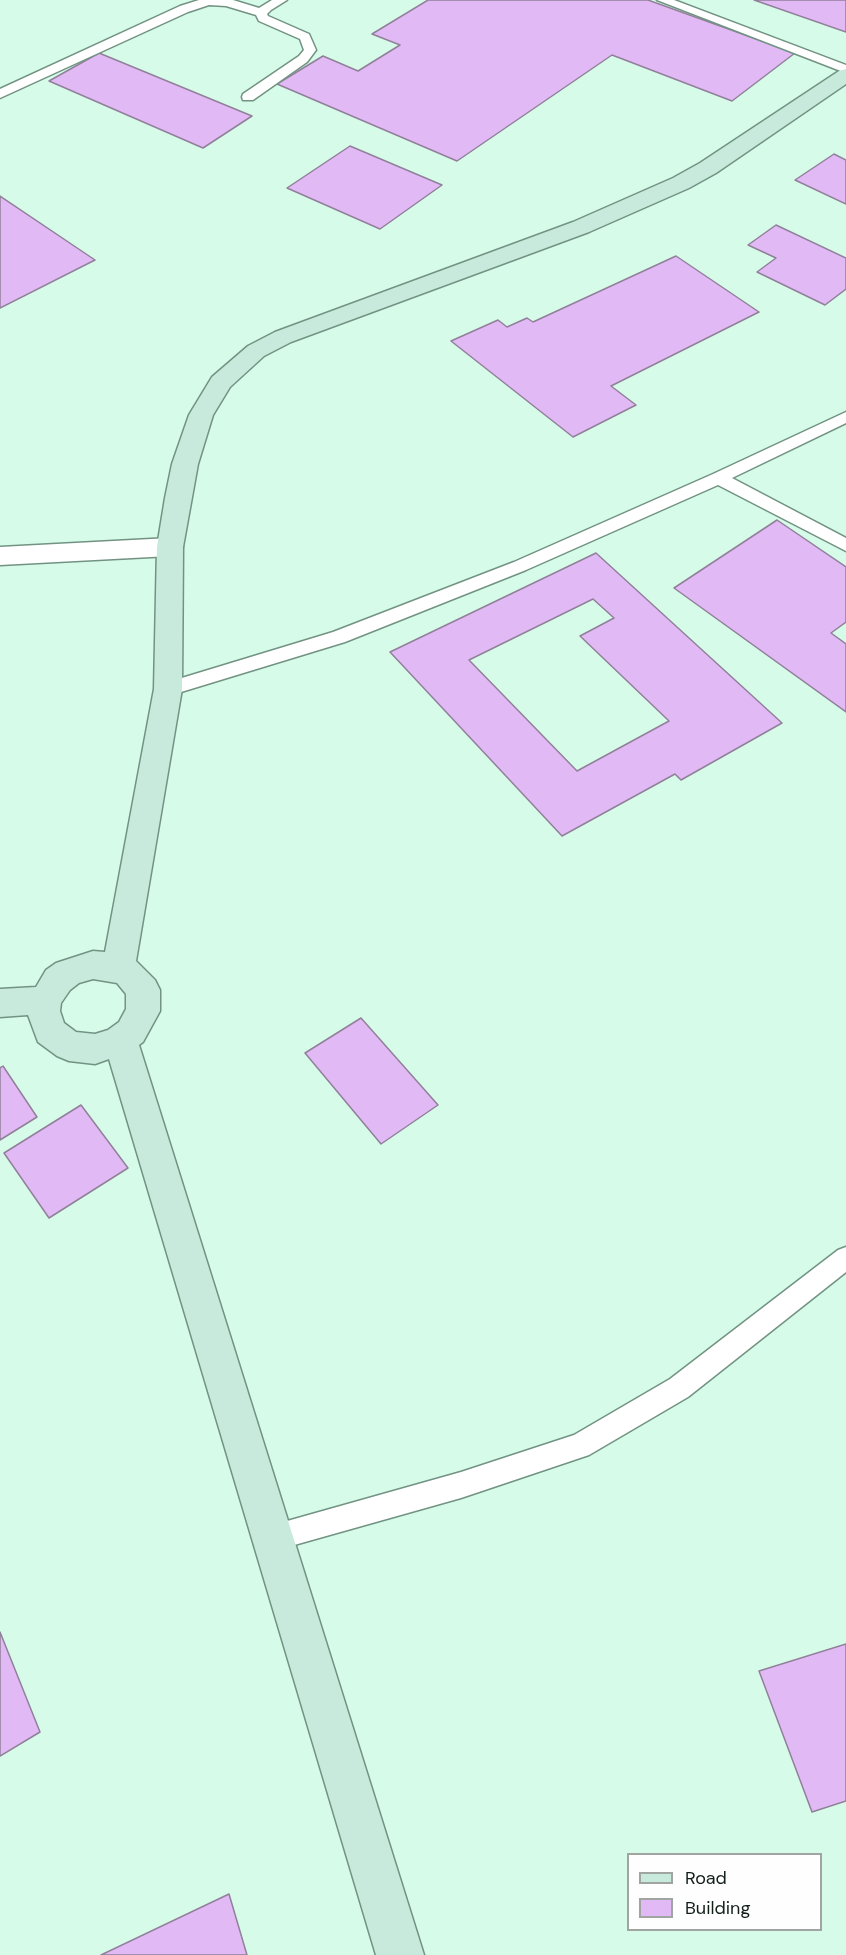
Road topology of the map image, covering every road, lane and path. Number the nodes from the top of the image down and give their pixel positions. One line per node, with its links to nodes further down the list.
1 (281, 0): 3 (lane)
2 (663, 0): 4 (lane)
3 (261, 13): 6 (lane); 7 (lane)
4 (846, 69)
5 (846, 75): 11 (street)
6 (0, 94)
7 (248, 97)
8 (846, 417): 9 (lane)
9 (719, 478): 10 (lane); 13 (lane)
10 (846, 545)
11 (170, 547): 12 (street); 13 (street)
12 (0, 556)
13 (168, 689): 14 (street)
14 (118, 967): 15 (street); 17 (street)
15 (45, 1000): 16 (street); 17 (street)
16 (0, 1003)
17 (120, 1040): 19 (street)
18 (846, 1258): 19 (lane)
19 (273, 1538): 20 (street)
20 (400, 1955)

